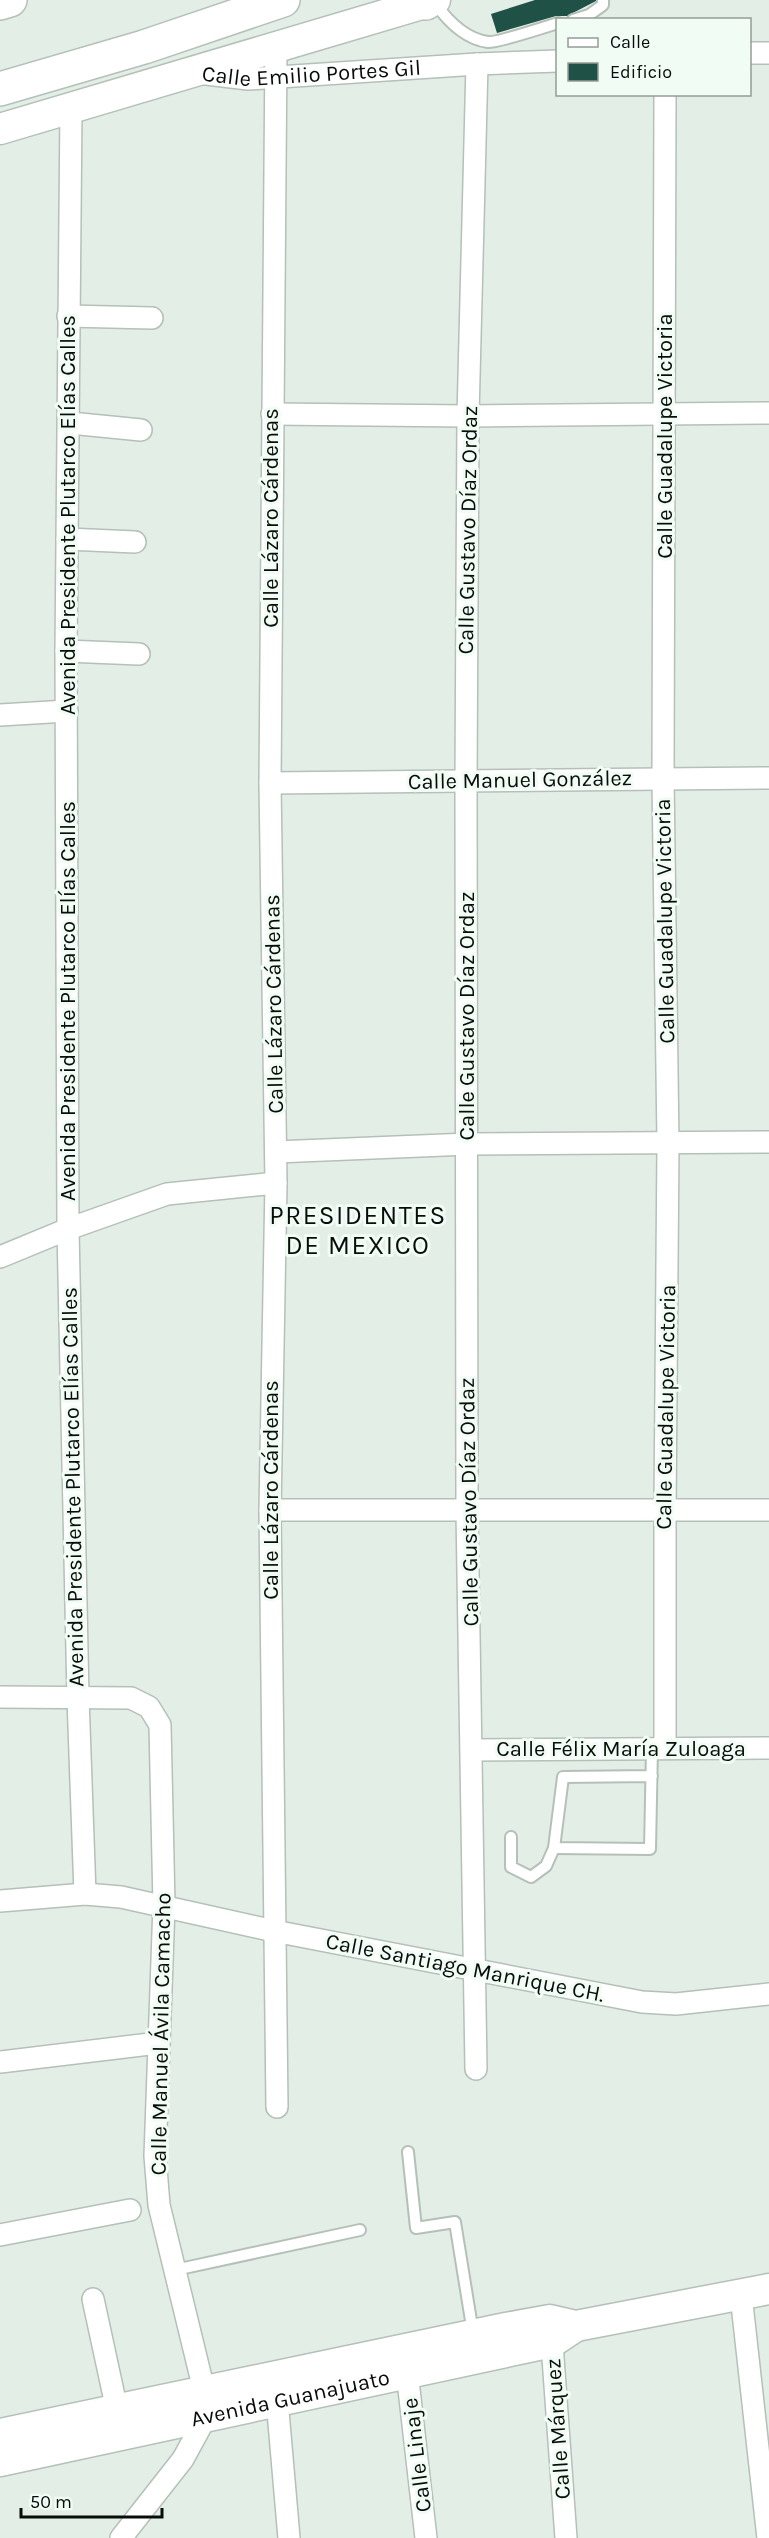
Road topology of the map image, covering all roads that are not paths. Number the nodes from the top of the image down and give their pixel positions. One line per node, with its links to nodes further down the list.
1 (10, 0): 5 (main road)
2 (283, 0): 15 (main road)
3 (603, 0): 6 (lane)
4 (426, 1): 7 (lane); 8 (street)
5 (0, 3)
6 (580, 18)
7 (556, 25)
8 (276, 47): 13 (street); 14 (street, Calle Lázaro Cárdenas)
9 (769, 52): 10 (street)
10 (751, 53)
11 (556, 61): 12 (street, Calle Emilio Portes Gil)
12 (477, 64): 14 (street, Calle Emilio Portes Gil); 24 (street, Calle Gustavo Díaz Ordaz)
13 (195, 72): 14 (street, Calle Emilio Portes Gil); 17 (street, Calle Emilio Portes Gil)
14 (275, 77): 22 (street, Calle Lázaro Cárdenas)
15 (0, 88)
16 (665, 96): 23 (street, Calle Guadalupe Victoria)
17 (71, 108): 18 (street, Calle Emilio Portes Gil); 19 (street, Avenida Presidente Plutarco Elías Calles)
18 (0, 129)
19 (68, 316): 20 (street); 25 (street, Avenida Presidente Plutarco Elías Calles)
20 (152, 318)
21 (769, 413): 23 (street)
22 (272, 414): 24 (street); 36 (street, Calle Lázaro Cárdenas)
23 (666, 415): 24 (street); 33 (street, Calle Guadalupe Victoria)
24 (468, 416): 35 (street, Calle Gustavo Díaz Ordaz)
25 (70, 423): 26 (street); 27 (street, Avenida Presidente Plutarco Elías Calles)
26 (141, 430)
27 (67, 538): 28 (street); 29 (street, Avenida Presidente Plutarco Elías Calles)
28 (135, 542)
29 (66, 651): 30 (street); 31 (street, Avenida Presidente Plutarco Elías Calles)
30 (139, 654)
31 (67, 711): 32 (street); 42 (street, Avenida Presidente Plutarco Elías Calles)
32 (0, 716)
33 (663, 778): 34 (street, Calle Manuel González); 35 (street, Calle Manuel González); 39 (street, Calle Guadalupe Victoria)
34 (769, 778)
35 (466, 780): 36 (street, Calle Manuel González); 38 (street, Calle Gustavo Díaz Ordaz)
36 (270, 783): 40 (street, Calle Lázaro Cárdenas)
37 (769, 1142): 39 (street)
38 (468, 1144): 39 (street); 40 (street); 45 (street, Calle Gustavo Díaz Ordaz)
39 (668, 1144): 46 (street, Calle Guadalupe Victoria)
40 (276, 1152): 41 (street, Calle Lázaro Cárdenas)
41 (276, 1183): 42 (street); 44 (street, Calle Lázaro Cárdenas)
42 (68, 1229): 43 (street); 49 (street, Avenida Presidente Plutarco Elías Calles)
43 (0, 1257)
44 (270, 1510): 45 (street); 59 (street, Calle Lázaro Cárdenas)
45 (467, 1510): 46 (street); 52 (street, Calle Gustavo Díaz Ordaz)
46 (664, 1510): 47 (street); 51 (street, Calle Guadalupe Victoria)
47 (769, 1510)
48 (0, 1697): 49 (street)
49 (78, 1698): 56 (street, Avenida Presidente Plutarco Elías Calles); 58 (street, Calle Manuel Ávila Camacho)
50 (769, 1748): 51 (street, Calle Félix María Zuloaga)
51 (659, 1749): 52 (street, Calle Félix María Zuloaga); 53 (lane)
52 (473, 1750): 60 (street, Calle Gustavo Díaz Ordaz)
53 (652, 1776): 55 (lane); 55 (lane)
54 (511, 1837): 55 (lane)
55 (554, 1848)
56 (85, 1894): 57 (street, Calle Santiago Manrique CH.); 58 (street, Calle Santiago Manrique CH.)
57 (0, 1900)
58 (164, 1905): 59 (street, Calle Santiago Manrique CH.); 62 (street, Calle Manuel Ávila Camacho)
59 (274, 1931): 60 (street, Calle Santiago Manrique CH.); 65 (street, Calle Lázaro Cárdenas)
60 (473, 1968): 61 (street, Calle Santiago Manrique CH.); 64 (street, Calle Gustavo Díaz Ordaz)
61 (769, 1994)
62 (158, 2043): 63 (street); 70 (street, Calle Manuel Ávila Camacho)
63 (0, 2062)
64 (476, 2069)
65 (277, 2107)
66 (408, 2152): 74 (lane)
67 (130, 2210): 69 (street)
68 (360, 2230): 70 (lane)
69 (0, 2235)
70 (175, 2270): 77 (street, Calle Manuel Ávila Camacho)
71 (755, 2292): 73 (street, Avenida Guanajuato); 85 (street)
72 (93, 2299): 78 (street)
73 (559, 2329): 74 (street, Avenida Guanajuato); 75 (street, Avenida Guanajuato); 84 (street, Calle Márquez)
74 (474, 2334): 77 (street, Avenida Guanajuato)
75 (407, 2372): 76 (street, Avenida Guanajuato); 83 (street, Calle Linaje)
76 (277, 2400): 77 (street, Avenida Guanajuato); 82 (street)
77 (205, 2403): 78 (street, Avenida Guanajuato); 80 (street, Avenida Guanajuato); 81 (street)
78 (117, 2410): 79 (street, Avenida Guanajuato)
79 (0, 2434)
80 (0, 2461)
81 (121, 2538)
82 (289, 2538)
83 (426, 2538)
84 (566, 2538)
85 (768, 2538)

